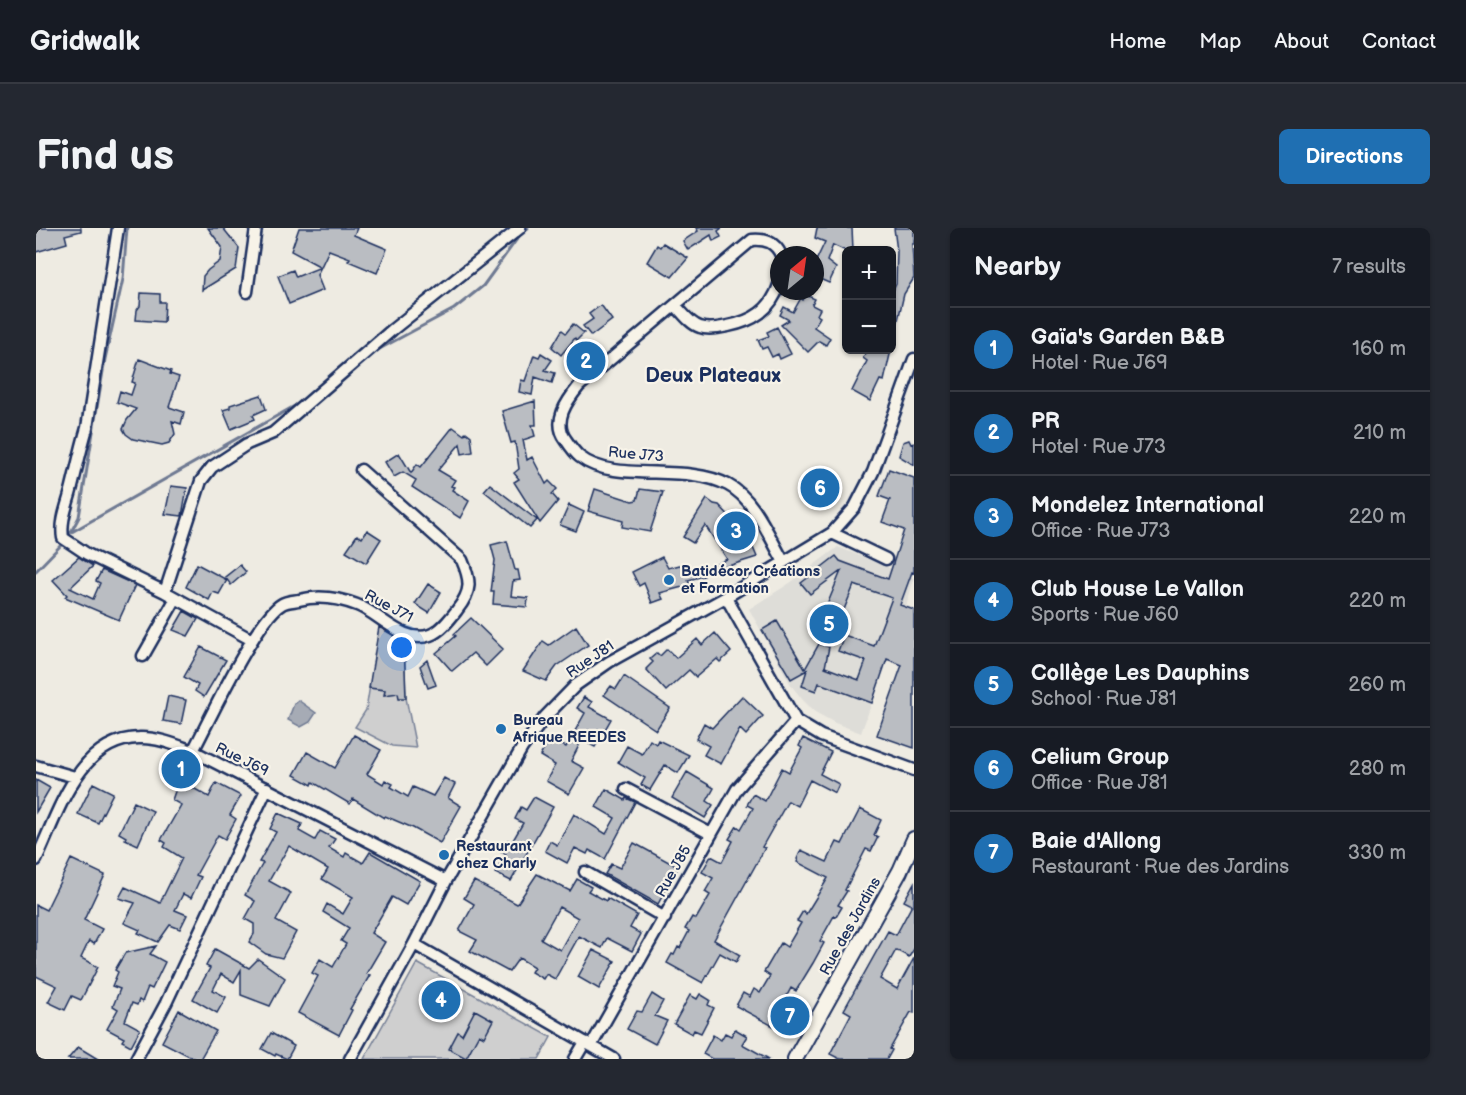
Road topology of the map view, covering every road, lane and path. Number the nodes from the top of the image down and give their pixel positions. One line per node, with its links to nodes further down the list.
1 (118, 228): 13 (street)
2 (256, 228): 5 (street)
3 (520, 228): 13 (street)
4 (776, 246): 7 (street, Rue J73)
5 (247, 292)
6 (772, 300): 7 (street)
7 (675, 305): 12 (street, Rue J73)
8 (914, 359): 10 (street, Rue J81)
9 (361, 470): 16 (street, Rue J71)
10 (832, 533): 11 (street); 12 (street, Rue J81)
11 (886, 559)
12 (784, 562): 14 (street, Rue J81)
13 (165, 592): 15 (street)
14 (726, 597): 18 (street); 29 (street, Rue J81)
15 (176, 598): 16 (street); 17 (street)
16 (252, 640): 19 (street, Rue J71)
17 (143, 656)
18 (796, 721): 21 (street); 25 (street, Rue J85)
19 (193, 751): 22 (street, Rue J69); 23 (street, Rue J69)
20 (36, 766): 22 (street)
21 (914, 770)
22 (75, 777): 27 (street, Rue J69)
23 (267, 788): 29 (street, Rue J69); 33 (street)
24 (626, 789): 25 (street)
25 (711, 834): 30 (street, Rue J85)
26 (914, 839): 37 (main road, Rue des Jardins)
27 (36, 860)
28 (585, 872): 30 (street)
29 (446, 881): 31 (street, Rue J81)
30 (665, 918): 32 (street, Rue J85)
31 (414, 944): 32 (street); 34 (street, Rue J81)
32 (588, 1044): 35 (street, Rue J85); 36 (street)
33 (136, 1059)
34 (350, 1059)
35 (575, 1059)
36 (614, 1059)
37 (795, 1059)

